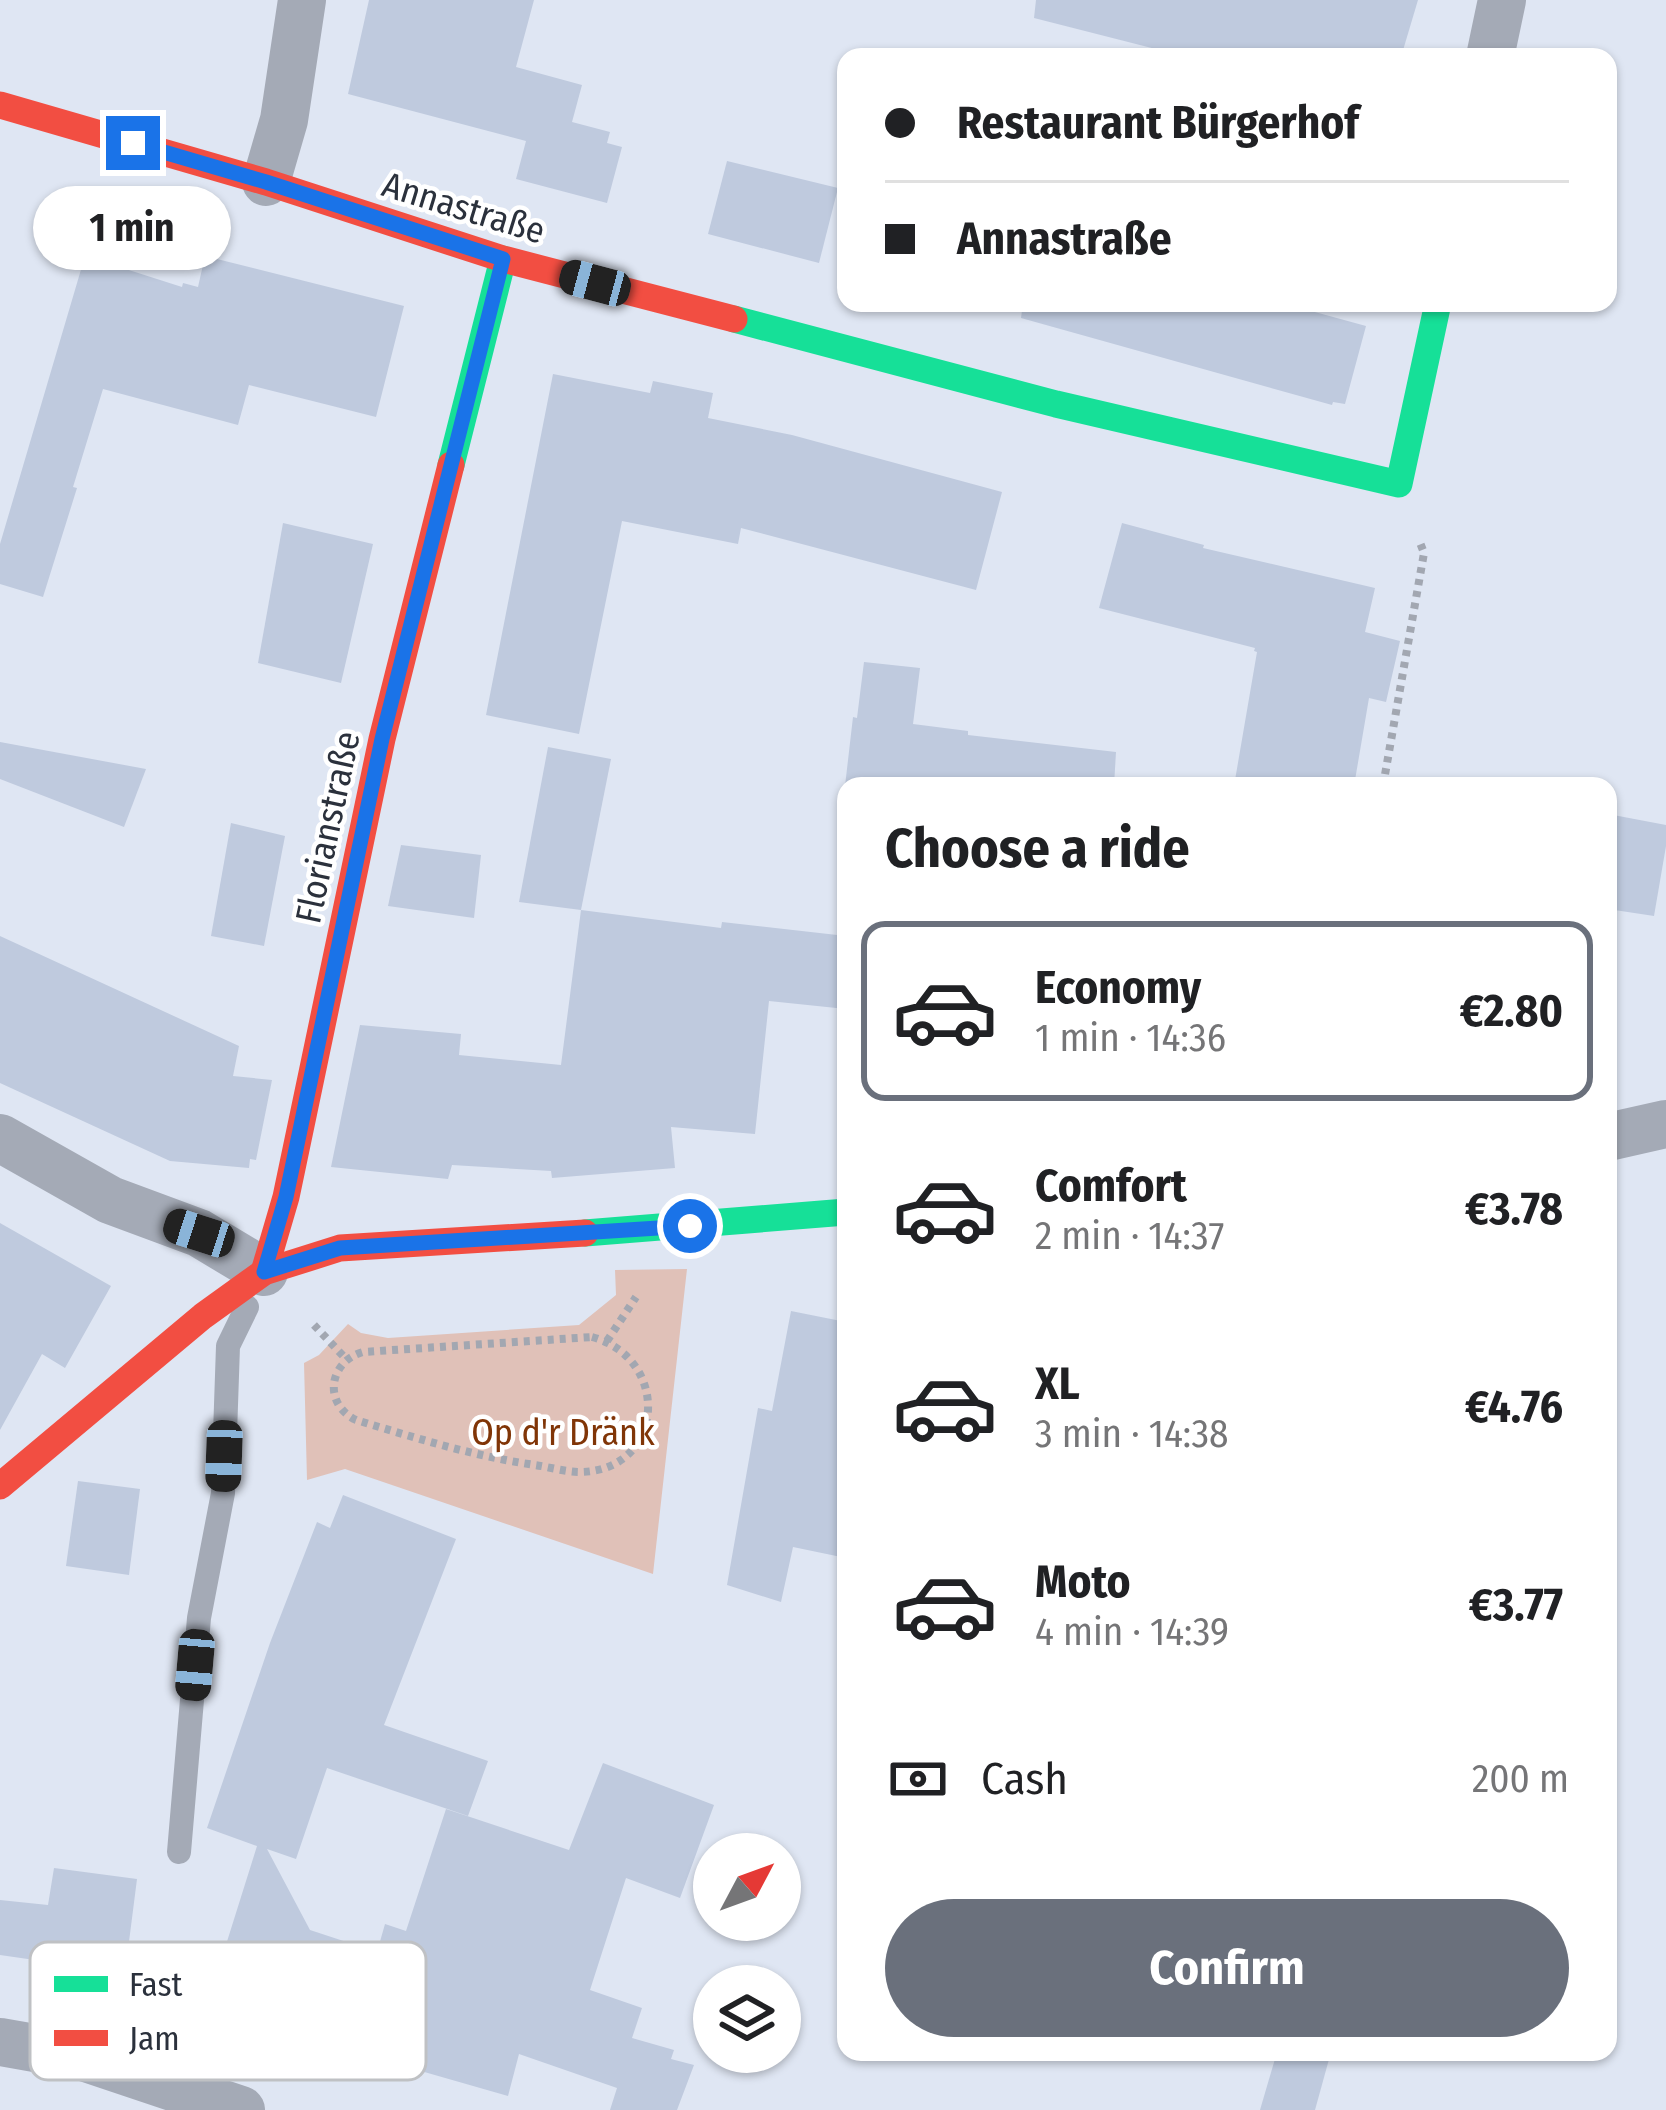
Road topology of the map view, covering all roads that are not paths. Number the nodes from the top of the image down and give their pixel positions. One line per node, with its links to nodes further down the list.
1 (302, 0): 5 (street)
2 (1502, 0): 3 (street)
3 (1492, 48)
4 (0, 105): 5 (street, Annastraße)
5 (266, 182): 6 (street, Annastraße)
6 (503, 259): 7 (street, Annastraße); 12 (street, Florianstraße)
7 (1436, 312)
8 (1666, 1124): 9 (street)
9 (1617, 1135)
10 (0, 1138): 12 (street)
11 (837, 1213): 12 (street)
12 (264, 1272): 13 (street); 14 (lane)
13 (0, 1486)
14 (179, 1852)
15 (0, 2042): 16 (street)
16 (30, 2047)
17 (152, 2080): 18 (street)
18 (241, 2110)

